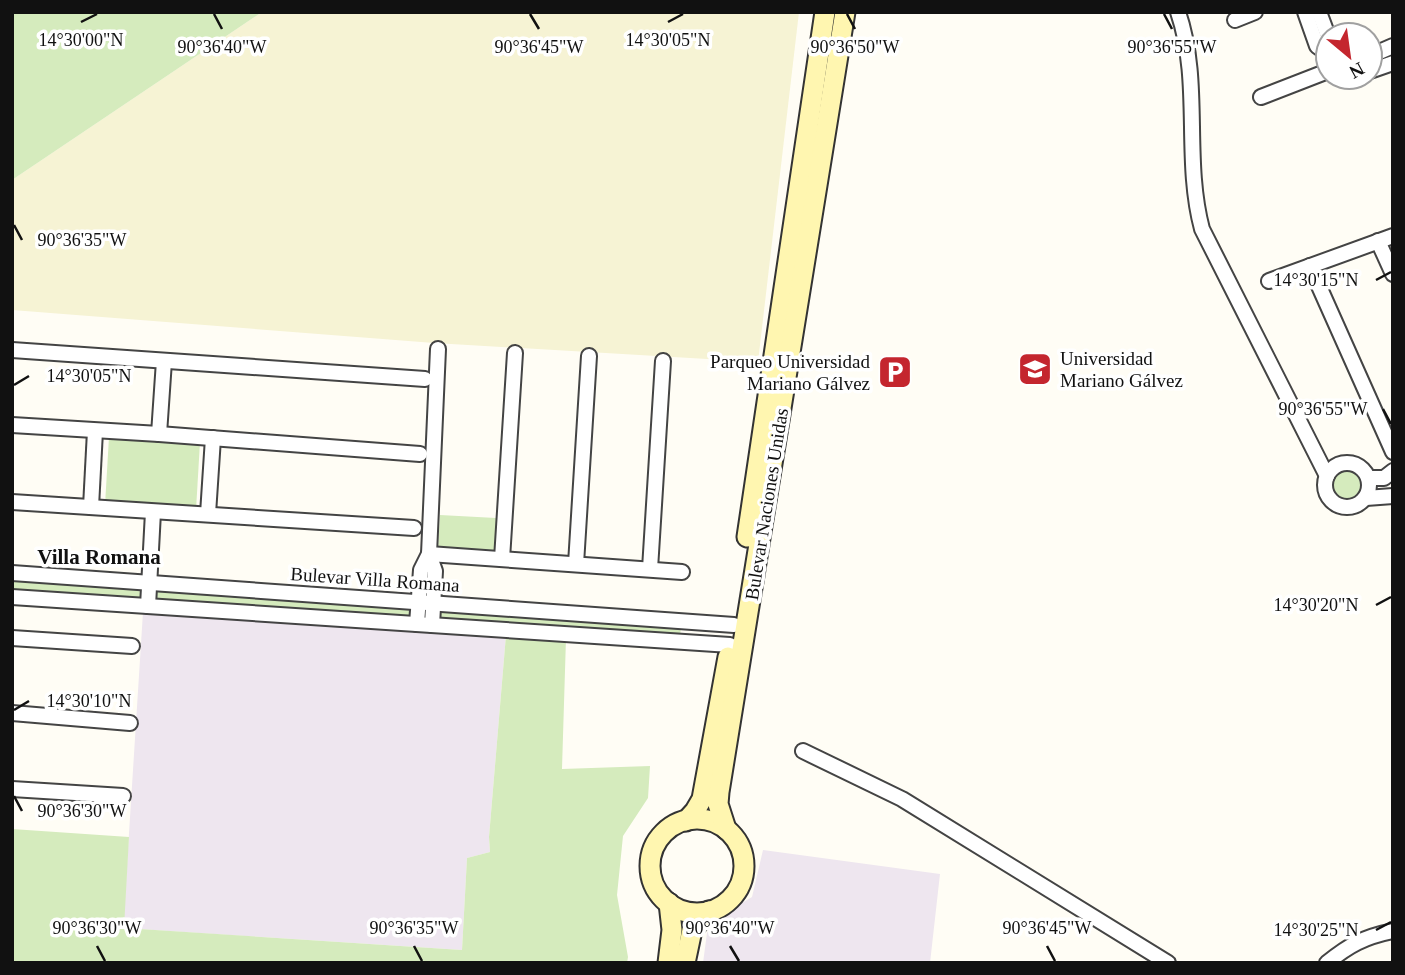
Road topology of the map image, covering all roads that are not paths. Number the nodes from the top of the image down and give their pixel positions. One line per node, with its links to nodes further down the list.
1 (825, 12): 52 (main road, Bulevar Naciones Unidas)
2 (845, 12): 62 (main road, Bulevar Naciones Unidas)
3 (1178, 12): 26 (street)
4 (1255, 12): 6 (street)
5 (1305, 12): 7 (street)
6 (1236, 20)
7 (1314, 38)
8 (1314, 76): 9 (street)
9 (1261, 97)
10 (1393, 236): 11 (street)
11 (1378, 241): 12 (street); 13 (street)
12 (1310, 266): 14 (street); 27 (street)
13 (1393, 274)
14 (1269, 281)
15 (438, 349): 40 (street)
16 (12, 350): 19 (street)
17 (515, 353): 41 (street)
18 (589, 356): 42 (street)
19 (164, 360): 21 (street); 24 (street)
20 (663, 361): 43 (street)
21 (425, 379)
22 (12, 425): 23 (street)
23 (95, 431): 24 (street); 36 (street)
24 (159, 434): 25 (street)
25 (213, 438): 28 (street); 38 (street)
26 (1312, 449): 29 (street); 31 (street)
27 (1393, 452)
28 (421, 454)
29 (1337, 465): 31 (street); 32 (street)
30 (1393, 471): 32 (street)
31 (1327, 476): 34 (street)
32 (1369, 478): 34 (street)
33 (1393, 496): 34 (street)
34 (1366, 498)
35 (12, 502): 36 (street)
36 (91, 507): 37 (street)
37 (153, 512): 38 (street); 46 (street)
38 (208, 514): 39 (street)
39 (414, 528)
40 (429, 554): 41 (street); 48 (street); 49 (street)
41 (502, 559): 42 (street)
42 (576, 564): 43 (street)
43 (650, 569): 44 (street)
44 (682, 572)
45 (12, 573): 46 (street, Bulevar Villa Romana)
46 (149, 583): 48 (street, Bulevar Villa Romana); 50 (street)
47 (12, 597): 50 (street)
48 (418, 601): 49 (street, Bulevar Villa Romana); 51 (street)
49 (433, 602): 51 (street); 52 (street, Bulevar Villa Romana)
50 (148, 606): 51 (street)
51 (425, 625): 54 (street)
52 (734, 625): 54 (main road, Bulevar Naciones Unidas)
53 (12, 638): 55 (street)
54 (730, 645): 61 (main road, Bulevar Naciones Unidas)
55 (132, 646)
56 (12, 713): 57 (street)
57 (130, 723)
58 (803, 751): 68 (street)
59 (12, 789): 60 (street)
60 (123, 796)
61 (686, 821): 62 (main road); 63 (main road)
62 (726, 829): 64 (main road)
63 (669, 903): 64 (main road); 66 (main road)
64 (709, 911): 67 (main road)
65 (1393, 931): 69 (street)
66 (668, 963)
67 (685, 963)
68 (1168, 963)
69 (1326, 963)

